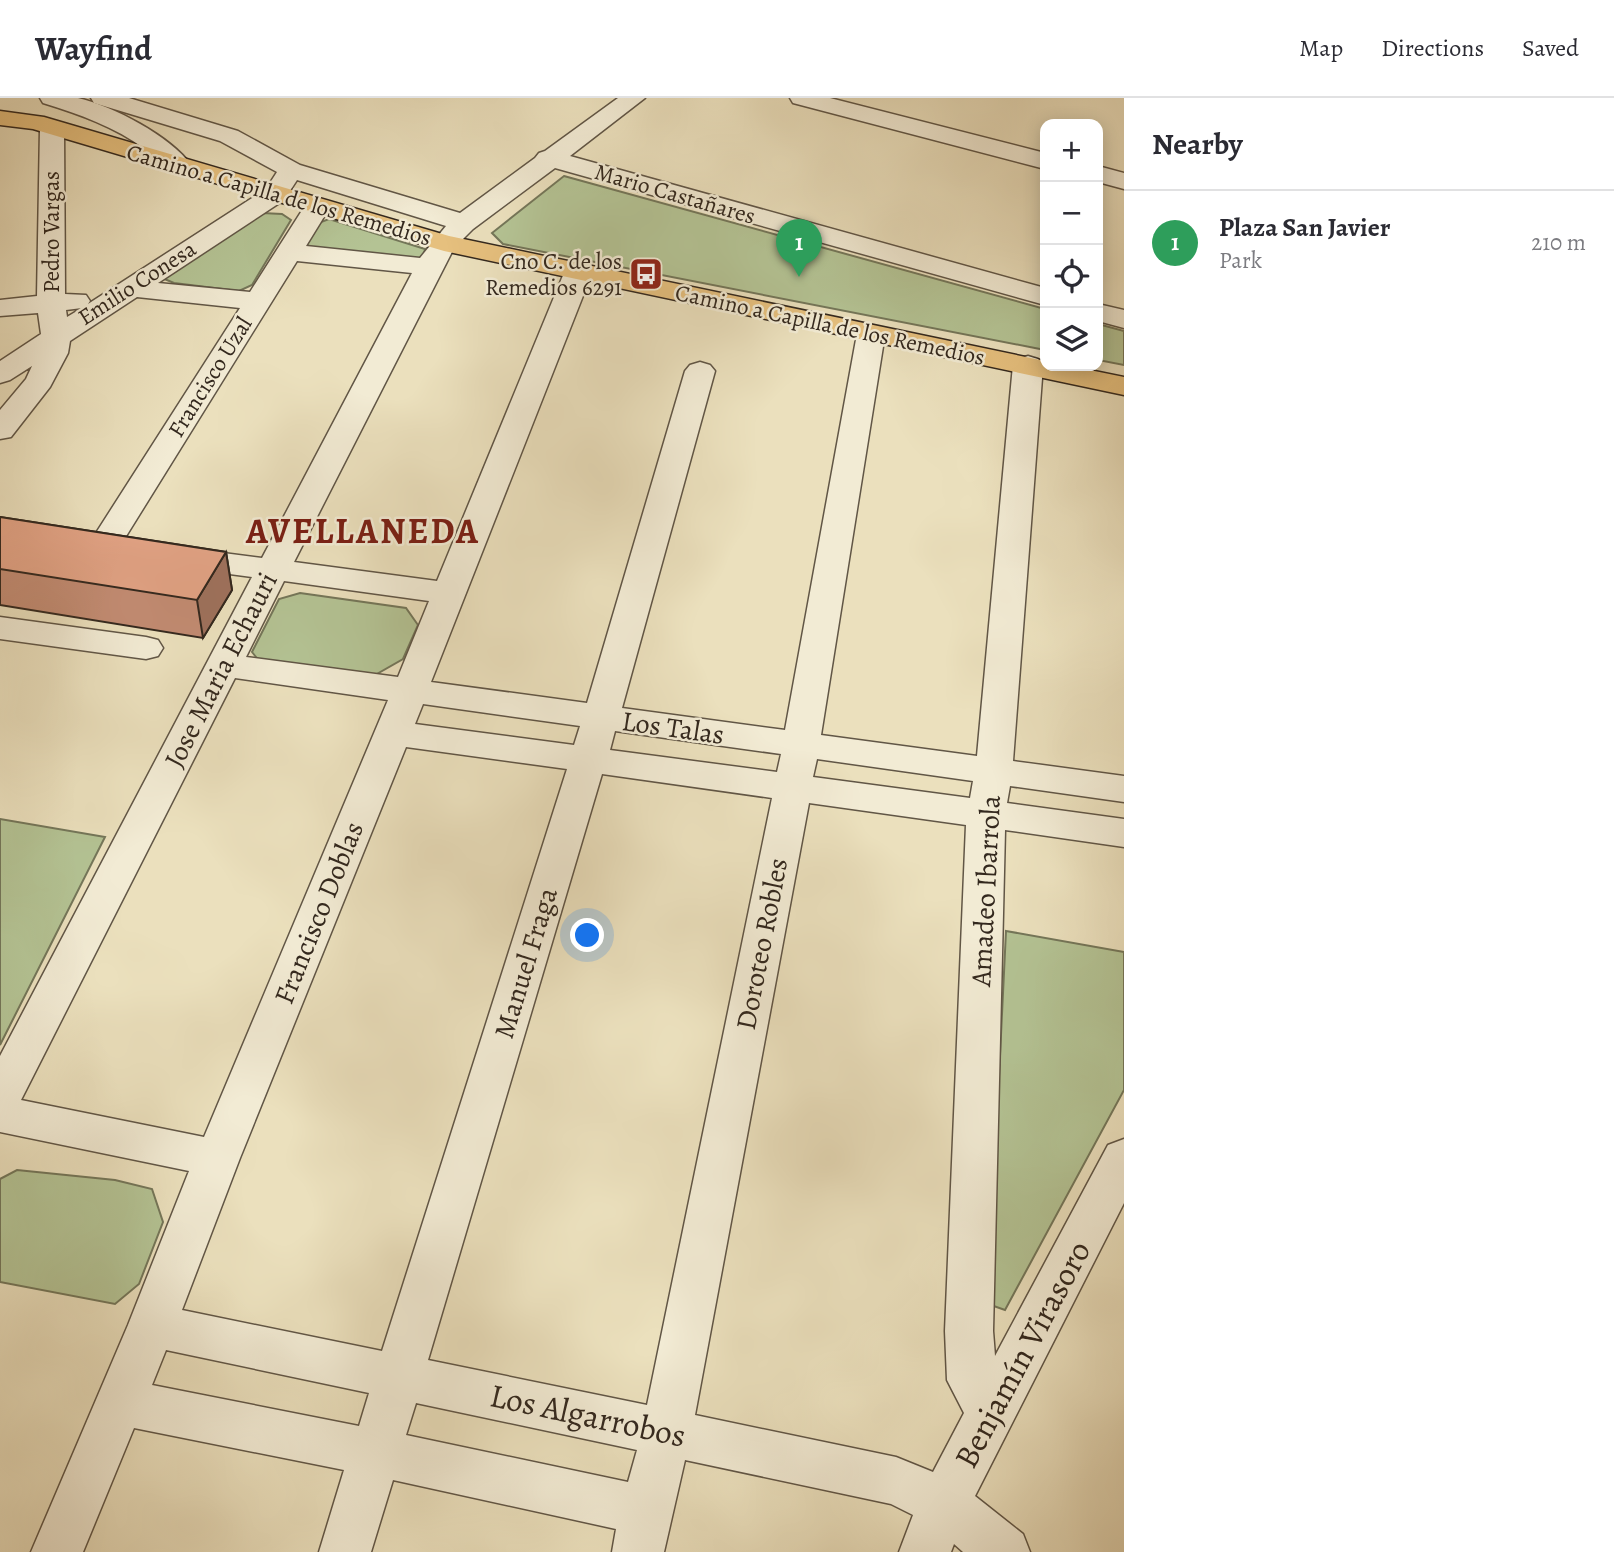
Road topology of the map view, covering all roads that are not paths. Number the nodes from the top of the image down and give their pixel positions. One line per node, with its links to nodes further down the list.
1 (103, 98): 12 (street)
2 (633, 98): 9 (street)
3 (802, 98): 7 (street)
4 (904, 98): 7 (street)
5 (64, 100): 11 (street)
6 (0, 118): 8 (main road, Camino a Capilla de los Remedios)
7 (881, 119): 10 (street)
8 (52, 128): 11 (main road, Camino a Capilla de los Remedios); 23 (street, Pedro Vargas)
9 (548, 158): 17 (street); 21 (street, Mario Castañares)
10 (1040, 160)
11 (178, 165): 15 (main road, Camino a Capilla de los Remedios)
12 (291, 170): 15 (street); 17 (street)
13 (1103, 175): 14 (street)
14 (1124, 181)
15 (275, 194): 16 (main road, Camino a Capilla de los Remedios); 20 (street, Emilio Conesa)
16 (317, 207): 17 (main road, Camino a Capilla de los Remedios); 18 (street, Francisco Uzal)
17 (446, 244): 18 (street); 19 (main road, Camino a Capilla de los Remedios); 34 (street, Jose Maria Echauri)
18 (289, 252): 22 (street, Francisco Uzal)
19 (578, 273): 27 (main road, Camino a Capilla de los Remedios); 35 (street, Francisco Doblas)
20 (123, 293): 22 (street); 23 (street); 28 (street, Emilio Conesa)
21 (1040, 296)
22 (258, 301): 34 (street, Francisco Uzal)
23 (51, 303): 24 (street); 28 (street, Pedro Vargas)
24 (0, 308)
25 (1103, 313): 26 (street)
26 (1124, 319)
27 (872, 334): 29 (main road, Camino a Capilla de los Remedios); 42 (street, Doroteo Robles)
28 (56, 336): 31 (street, Emilio Conesa); 33 (street)
29 (1028, 365): 32 (main road, Camino a Capilla de los Remedios); 44 (street, Amadeo Ibarrola)
30 (700, 371): 40 (street, Manuel Fraga)
31 (0, 374)
32 (1124, 386)
33 (0, 430)
34 (273, 570): 35 (street); 38 (street, Jose Maria Echauri)
35 (449, 593): 39 (street, Francisco Doblas)
36 (0, 628): 37 (street)
37 (146, 648)
38 (223, 665): 39 (street, Los Talas); 49 (street, Jose Maria Echauri)
39 (408, 691): 40 (street, Los Talas); 41 (street, Francisco Doblas)
40 (601, 718): 42 (street, Los Talas); 43 (street, Manuel Fraga)
41 (393, 733): 43 (street); 51 (street, Francisco Doblas)
42 (801, 745): 44 (street, Los Talas); 45 (street, Doroteo Robles)
43 (588, 760): 45 (street); 54 (street, Manuel Fraga)
44 (994, 771): 46 (street, Los Talas); 47 (street, Amadeo Ibarrola)
45 (792, 787): 47 (street); 57 (street, Doroteo Robles)
46 (1124, 789)
47 (986, 814): 48 (street); 56 (street, Amadeo Ibarrola)
48 (1124, 833)
49 (0, 1098)
50 (0, 1114): 51 (street)
51 (217, 1158): 53 (street, Francisco Doblas)
52 (1124, 1158): 56 (street, Benjamín Virasoro)
53 (152, 1325): 54 (street, Los Algarrobos); 55 (street, Francisco Doblas)
54 (399, 1375): 57 (street, Los Algarrobos); 58 (street, Manuel Fraga)
55 (120, 1402): 58 (street); 61 (street, Francisco Doblas)
56 (991, 1412): 59 (street, Benjamín Virasoro)
57 (667, 1432): 59 (street, Los Algarrobos); 60 (street, Doroteo Robles)
58 (376, 1453): 60 (street); 62 (street, Manuel Fraga)
59 (944, 1503): 63 (street, Benjamín Virasoro); 64 (street, Los Algarrobos)
60 (642, 1532)
61 (57, 1552)
62 (345, 1552)
63 (925, 1552)
64 (1004, 1552)

